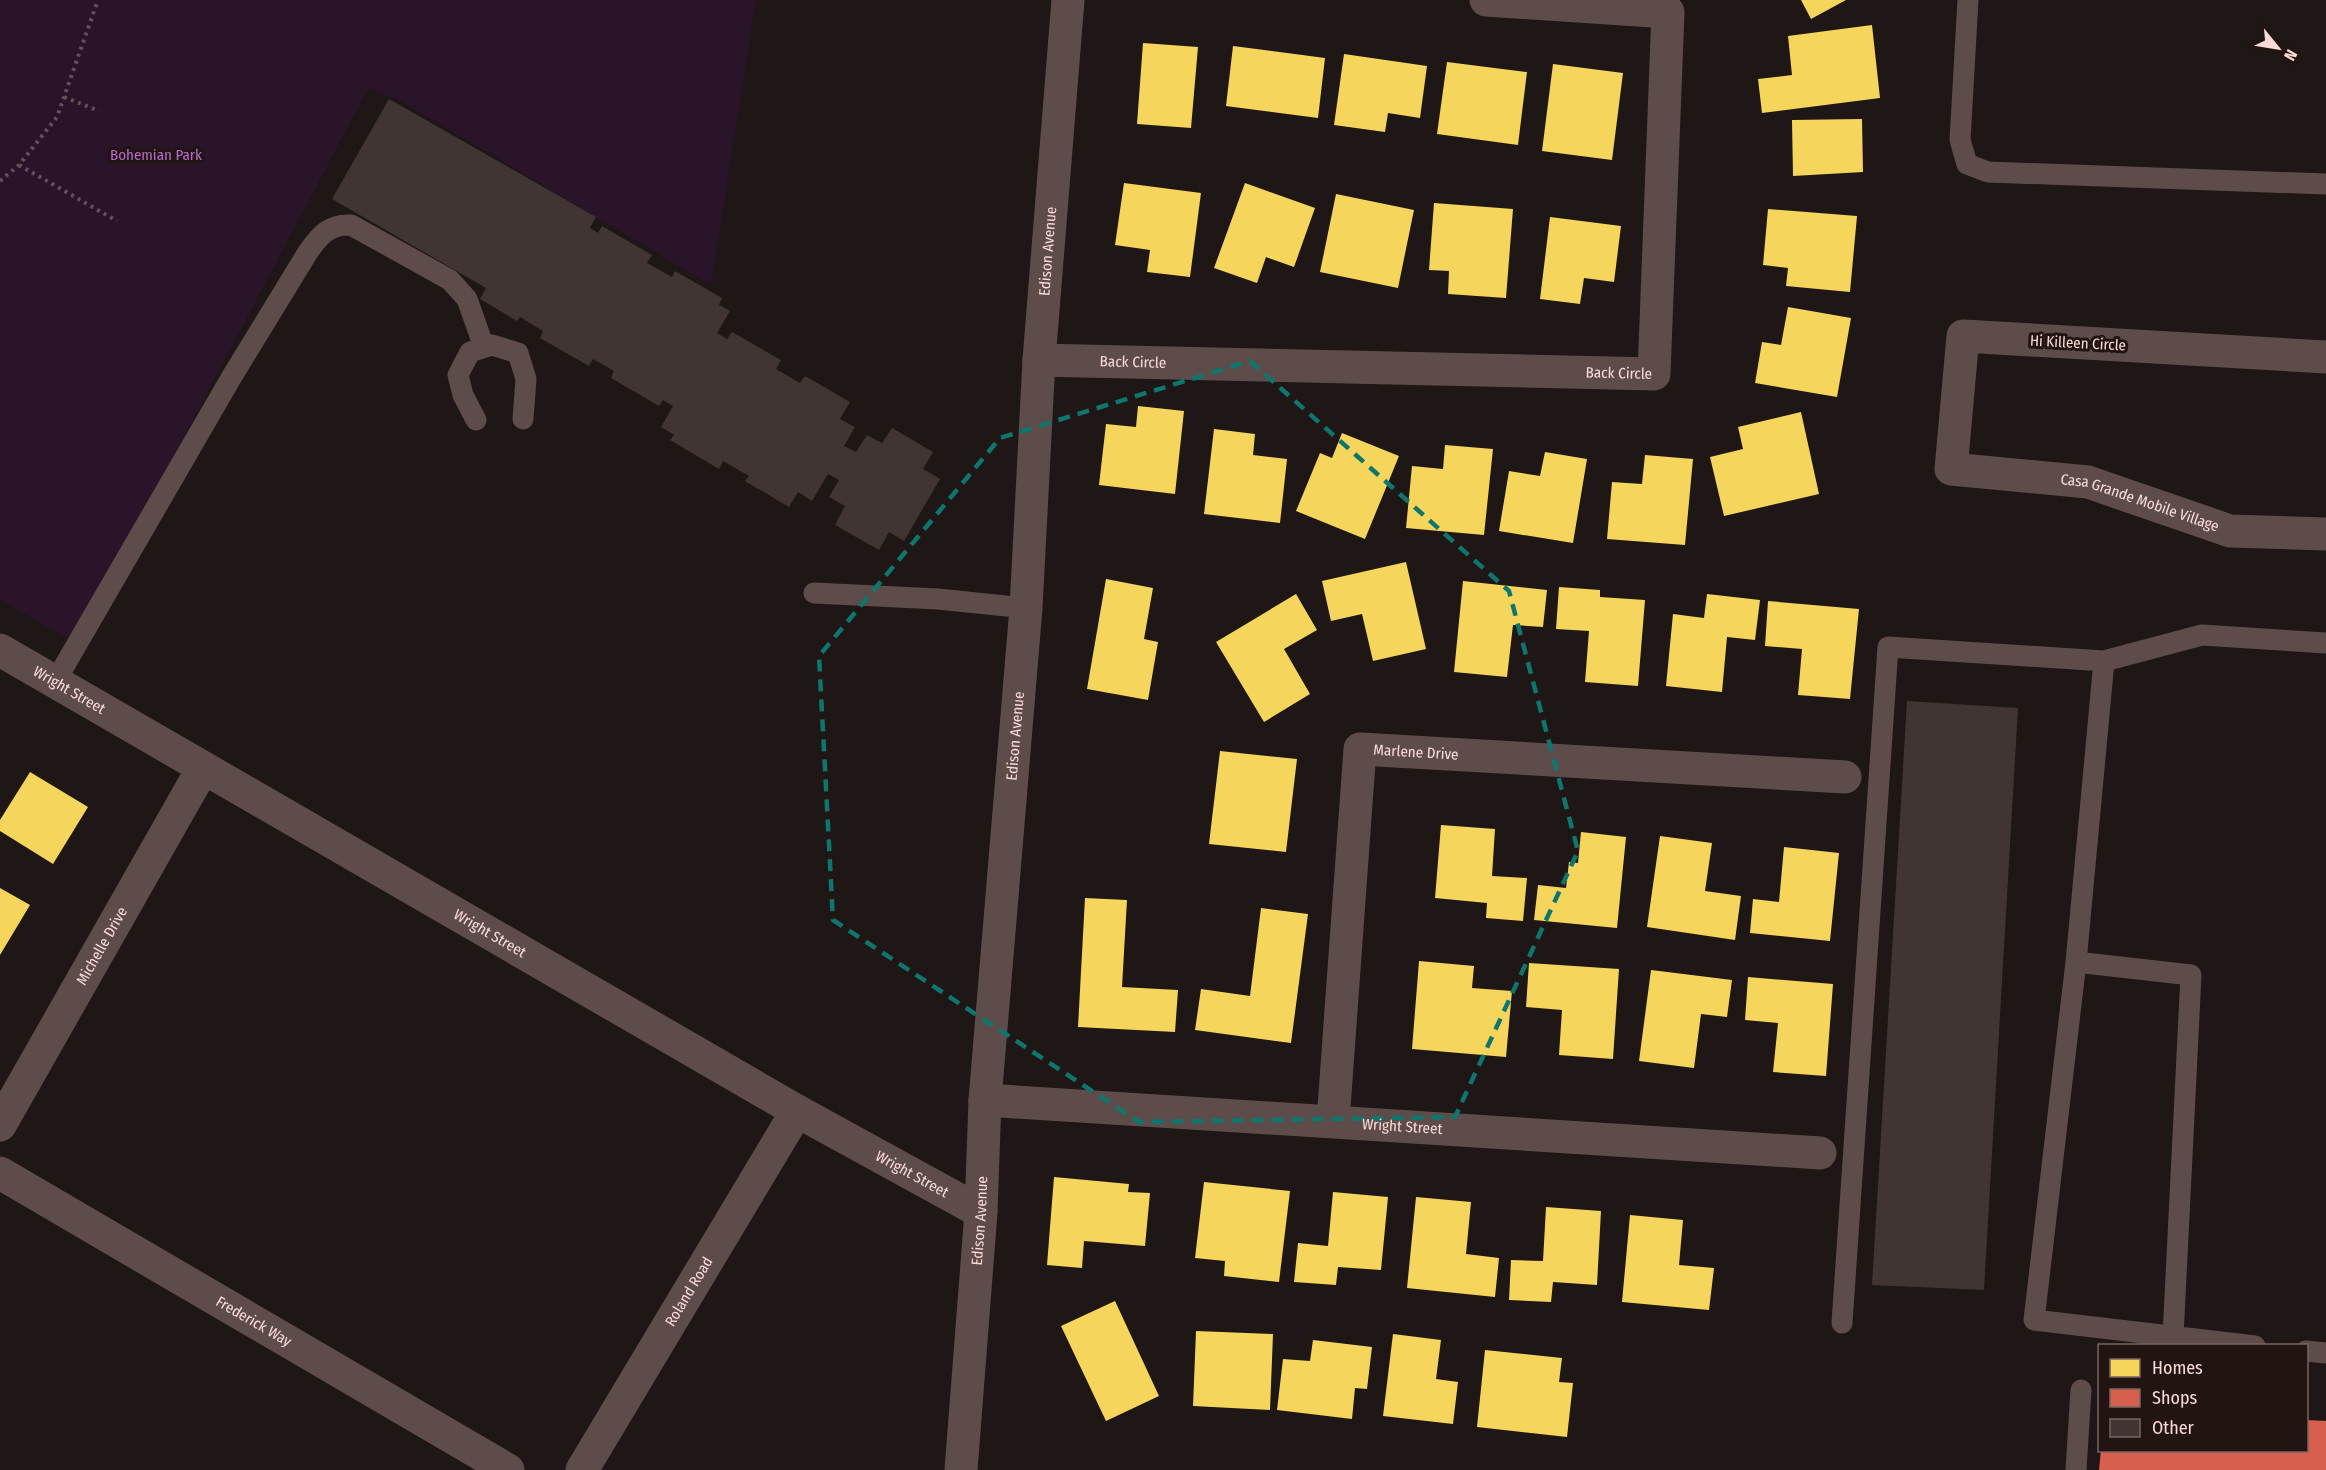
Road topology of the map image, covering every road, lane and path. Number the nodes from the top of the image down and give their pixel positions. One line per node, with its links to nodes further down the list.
1 (98, 0): 5 (path)
2 (1068, 0): 13 (street, Edison Avenue)
3 (1486, 0): 13 (street, Back Circle)
4 (1968, 0): 9 (lane)
5 (64, 97): 6 (path); 7 (path)
6 (99, 111)
7 (20, 165): 8 (path); 10 (path)
8 (0, 181)
9 (2326, 184)
10 (117, 221)
11 (484, 347): 14 (lane); 15 (lane); 23 (lane)
12 (2326, 357): 16 (street, Hi Killeen Circle)
13 (1039, 360): 19 (street, Edison Avenue)
14 (523, 419)
15 (476, 420)
16 (1952, 469): 17 (street, Casa Grande Mobile Village)
17 (2326, 534)
18 (814, 593): 19 (lane)
19 (1026, 608): 27 (street, Edison Avenue)
20 (2326, 643): 22 (lane)
21 (0, 650): 23 (street, Wright Street)
22 (2104, 661): 26 (lane); 34 (lane)
23 (55, 682): 24 (street, Wright Street)
24 (203, 768): 28 (street, Wright Street); 30 (street, Michelle Drive)
25 (1845, 777): 29 (street, Marlene Drive)
26 (2076, 962): 35 (lane); 35 (lane)
27 (985, 1100): 29 (street, Wright Street); 33 (street, Edison Avenue)
28 (796, 1111): 33 (street, Wright Street); 41 (street, Roland Road)
29 (1333, 1121): 31 (street, Wright Street)
30 (0, 1125)
31 (1820, 1153)
32 (0, 1173): 40 (street, Frederick Way)
33 (981, 1212): 42 (street, Edison Avenue)
34 (1842, 1323)
35 (2173, 1337): 36 (lane)
36 (2237, 1344)
37 (2308, 1351): 38 (lane)
38 (2326, 1353)
39 (2081, 1390): 43 (lane)
40 (508, 1470)
41 (582, 1470)
42 (961, 1470)
43 (2076, 1470)

